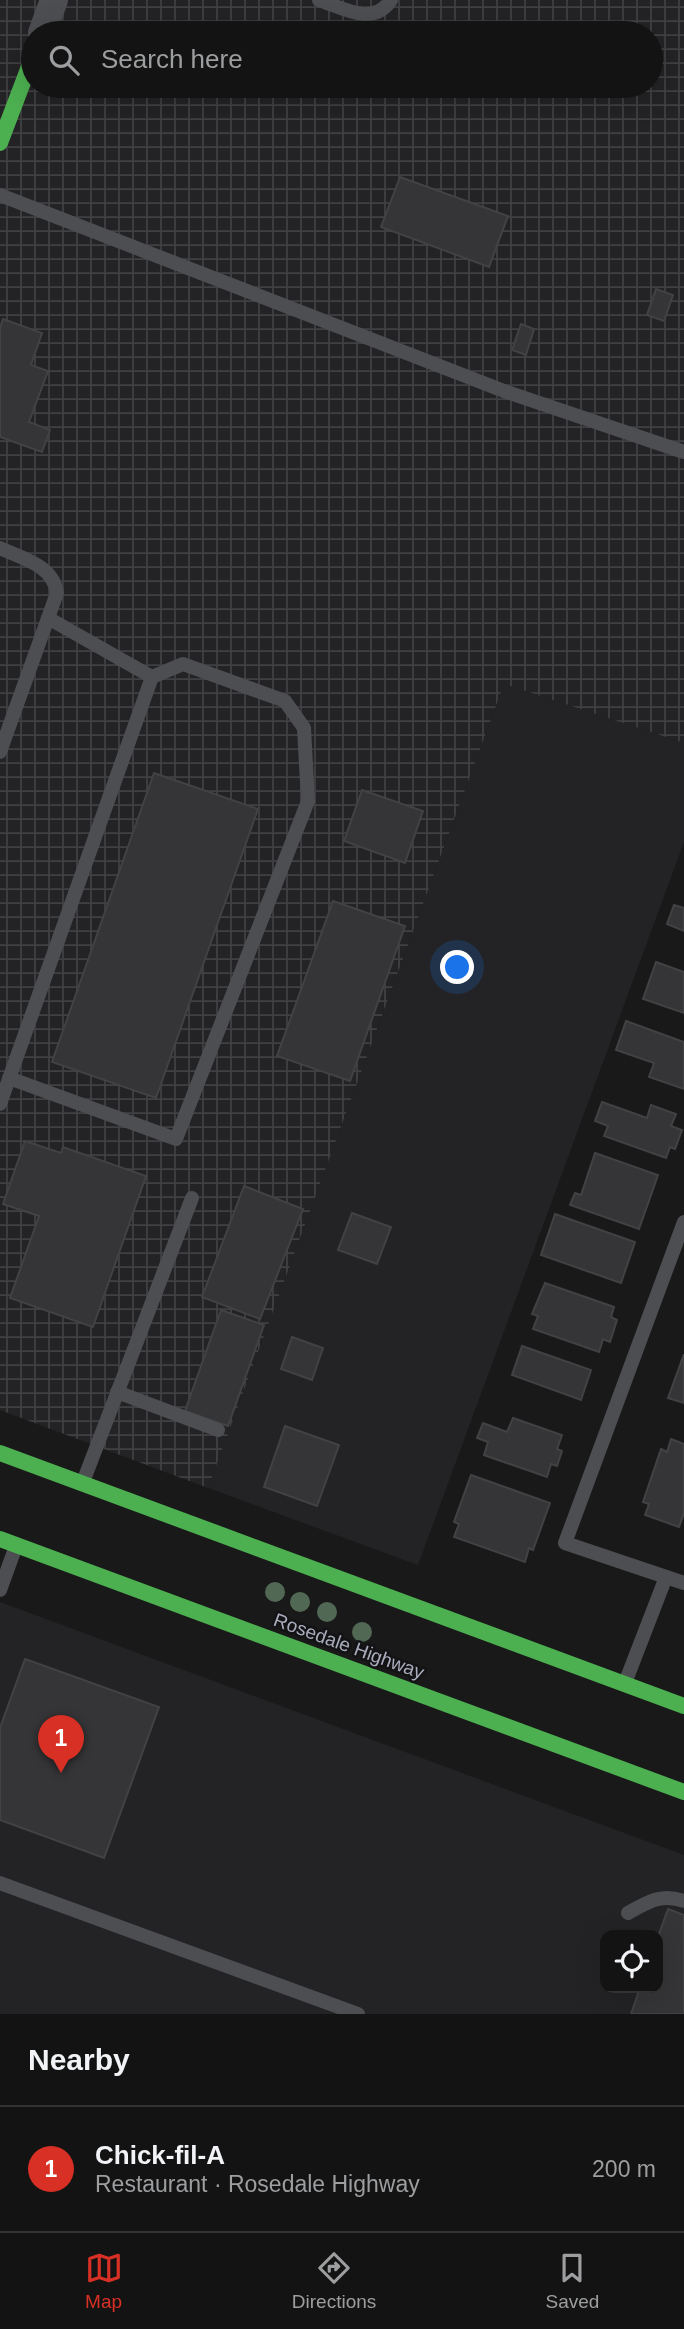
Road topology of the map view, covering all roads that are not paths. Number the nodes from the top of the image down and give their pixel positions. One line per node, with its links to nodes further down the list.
1 (54, 0): 4 (street)
2 (319, 0): 3 (lane)
3 (391, 0)
4 (46, 21)
5 (21, 88): 6 (main road)
6 (0, 143)
7 (0, 195): 8 (lane)
8 (684, 452)
9 (0, 548): 10 (lane)
10 (48, 618): 11 (lane); 12 (lane)
11 (152, 677): 13 (lane); 13 (lane)
12 (0, 752)
13 (9, 1078): 14 (lane)
14 (0, 1104)
15 (192, 1198): 17 (lane)
16 (684, 1222): 23 (lane)
17 (117, 1392): 18 (lane); 20 (lane)
18 (218, 1430)
19 (0, 1453): 20 (main road)
20 (82, 1483): 26 (main road)
21 (0, 1539): 22 (main road, Rosedale Highway)
22 (16, 1545): 25 (lane); 28 (main road, Rosedale Highway)
23 (666, 1577): 24 (lane); 26 (lane)
24 (684, 1583)
25 (0, 1590)
26 (625, 1684): 27 (main road)
27 (684, 1706)
28 (684, 1792)
29 (0, 1883): 32 (lane)
30 (684, 1901): 31 (lane)
31 (628, 1913)
32 (358, 2014)

